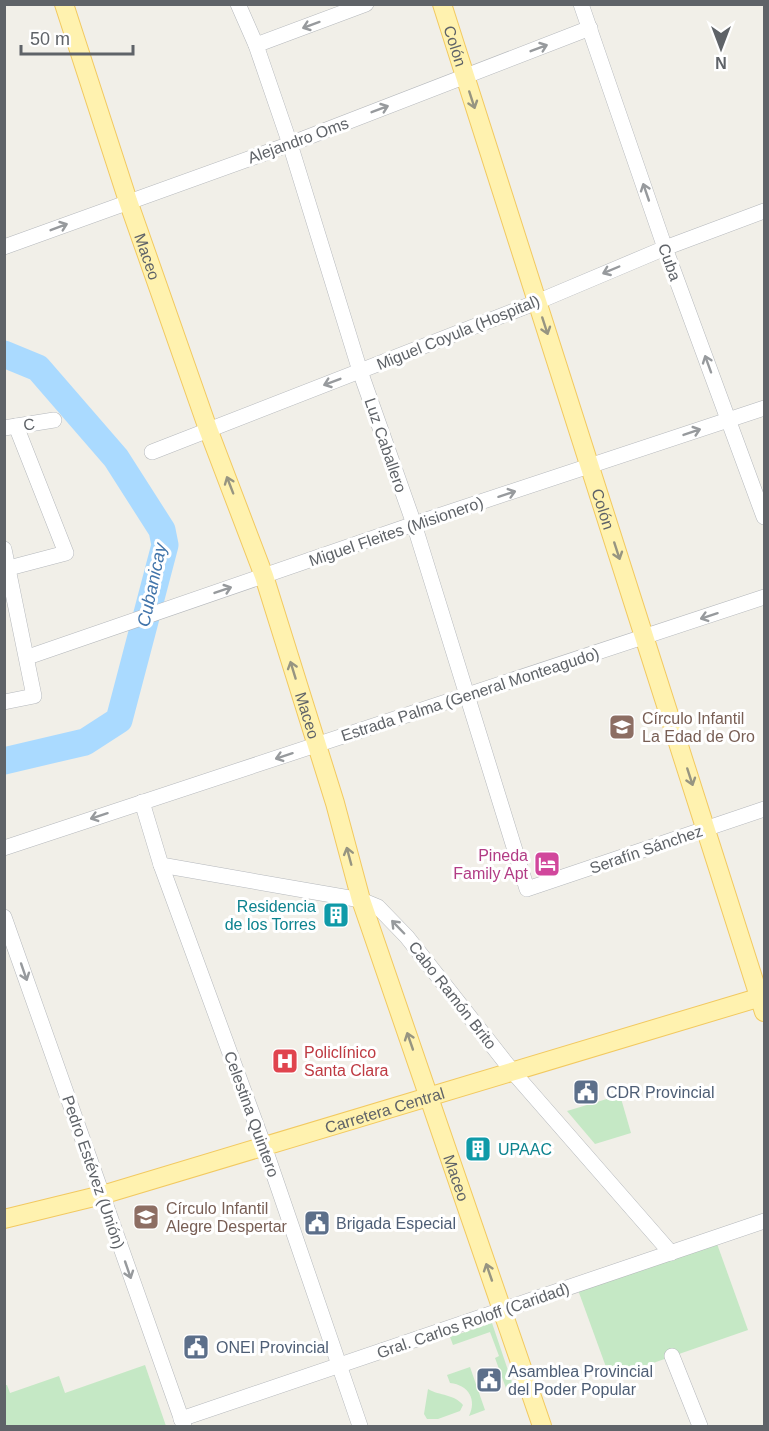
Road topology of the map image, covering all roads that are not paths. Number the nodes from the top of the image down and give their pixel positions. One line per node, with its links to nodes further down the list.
1 (64, 4): 10 (main road, Maceo)
2 (238, 4): 7 (street, Luz Caballero)
3 (366, 4): 7 (street, one-way to 7)
4 (442, 4): 8 (main road, Colón)
5 (581, 4): 6 (street, Cuba)
6 (590, 28): 8 (street, Alejandro Oms, one-way to 6); 13 (street, Cuba, one-way to 6)
7 (256, 45): 9 (street, Luz Caballero)
8 (465, 77): 9 (street, Alejandro Oms, one-way to 8); 14 (main road, Colón, one-way to 14)
9 (290, 144): 10 (street, Alejandro Oms); 15 (street, Luz Caballero)
10 (128, 201): 12 (street, Alejandro Oms, one-way to 10); 20 (main road, Maceo)
11 (765, 211): 13 (street, Miguel Coyula (Hospital))
12 (4, 247)
13 (665, 248): 14 (street, Miguel Coyula (Hospital), one-way to 14); 18 (street, Cuba, one-way to 13)
14 (537, 302): 15 (street, Miguel Coyula (Hospital)); 22 (main road, Colón, one-way to 22)
15 (360, 371): 20 (street, Miguel Coyula (Hospital), one-way to 20); 24 (street, Luz Caballero)
16 (765, 408): 18 (street, Miguel Fleites (Misionero))
17 (54, 420): 19 (street, C)
18 (729, 420): 22 (street, Miguel Fleites (Misionero), one-way to 18); 23 (street, Cuba)
19 (10, 427): 26 (street)
20 (208, 429): 21 (street, Miguel Coyula (Hospital)); 27 (main road, Maceo, one-way to 20)
21 (152, 452)
22 (590, 467): 24 (street, Miguel Fleites (Misionero), one-way to 22); 29 (main road, Colón, one-way to 29)
23 (765, 517)
24 (414, 524): 27 (street, Miguel Fleites (Misionero)); 31 (street, Luz Caballero)
25 (4, 549): 26 (street)
26 (9, 568): 30 (street)
27 (264, 576): 30 (street, Miguel Fleites (Misionero), one-way to 27); 33 (main road, Maceo, one-way to 27)
28 (765, 597): 29 (street, Estrada Palma (General Monteagudo), one-way to 29)
29 (644, 637): 31 (street, Estrada Palma (General Monteagudo)); 36 (main road, Colón, one-way to 36)
30 (28, 657): 32 (street)
31 (468, 694): 33 (street, Estrada Palma (General Monteagudo)); 39 (street, Luz Caballero)
32 (4, 702)
33 (316, 746): 34 (street, Estrada Palma (General Monteagudo), one-way to 34); 40 (main road, Maceo, one-way to 33)
34 (142, 802): 37 (street, Estrada Palma (General Monteagudo), one-way to 37); 38 (street, Celestina Quintero)
35 (765, 809): 36 (street, Serafín Sánchez)
36 (706, 828): 39 (street, Serafín Sánchez); 42 (main road, Colón)
37 (4, 848)
38 (161, 865): 40 (street, Cabo Ramón Brito); 45 (street, Celestina Quintero)
39 (527, 889)
40 (361, 900): 43 (street, Cabo Ramón Brito, one-way to 40); 44 (main road, Maceo, one-way to 40)
41 (4, 917): 46 (street, Pedro Estévez (Unión), one-way to 46)
42 (763, 1002): 43 (main road, Carretera Central)
43 (513, 1071): 44 (main road, Carretera Central); 49 (street, Cabo Ramón Brito)
44 (429, 1097): 45 (main road, Carretera Central); 50 (main road, Maceo, one-way to 44)
45 (264, 1146): 46 (main road, Carretera Central); 52 (street, Celestina Quintero)
46 (102, 1195): 47 (main road, Carretera Central); 53 (street, Pedro Estévez (Unión), one-way to 53)
47 (4, 1220)
48 (765, 1221): 49 (street, Gral. Carlos Roloff (Caridad))
49 (671, 1253): 50 (street, Gral. Carlos Roloff (Caridad))
50 (502, 1310): 52 (street, Gral. Carlos Roloff (Caridad)); 55 (main road, Maceo)
51 (672, 1356): 56 (street)
52 (339, 1366): 53 (street, Gral. Carlos Roloff (Caridad)); 54 (street, Celestina Quintero)
53 (182, 1423)
54 (360, 1426)
55 (542, 1426)
56 (700, 1426)

